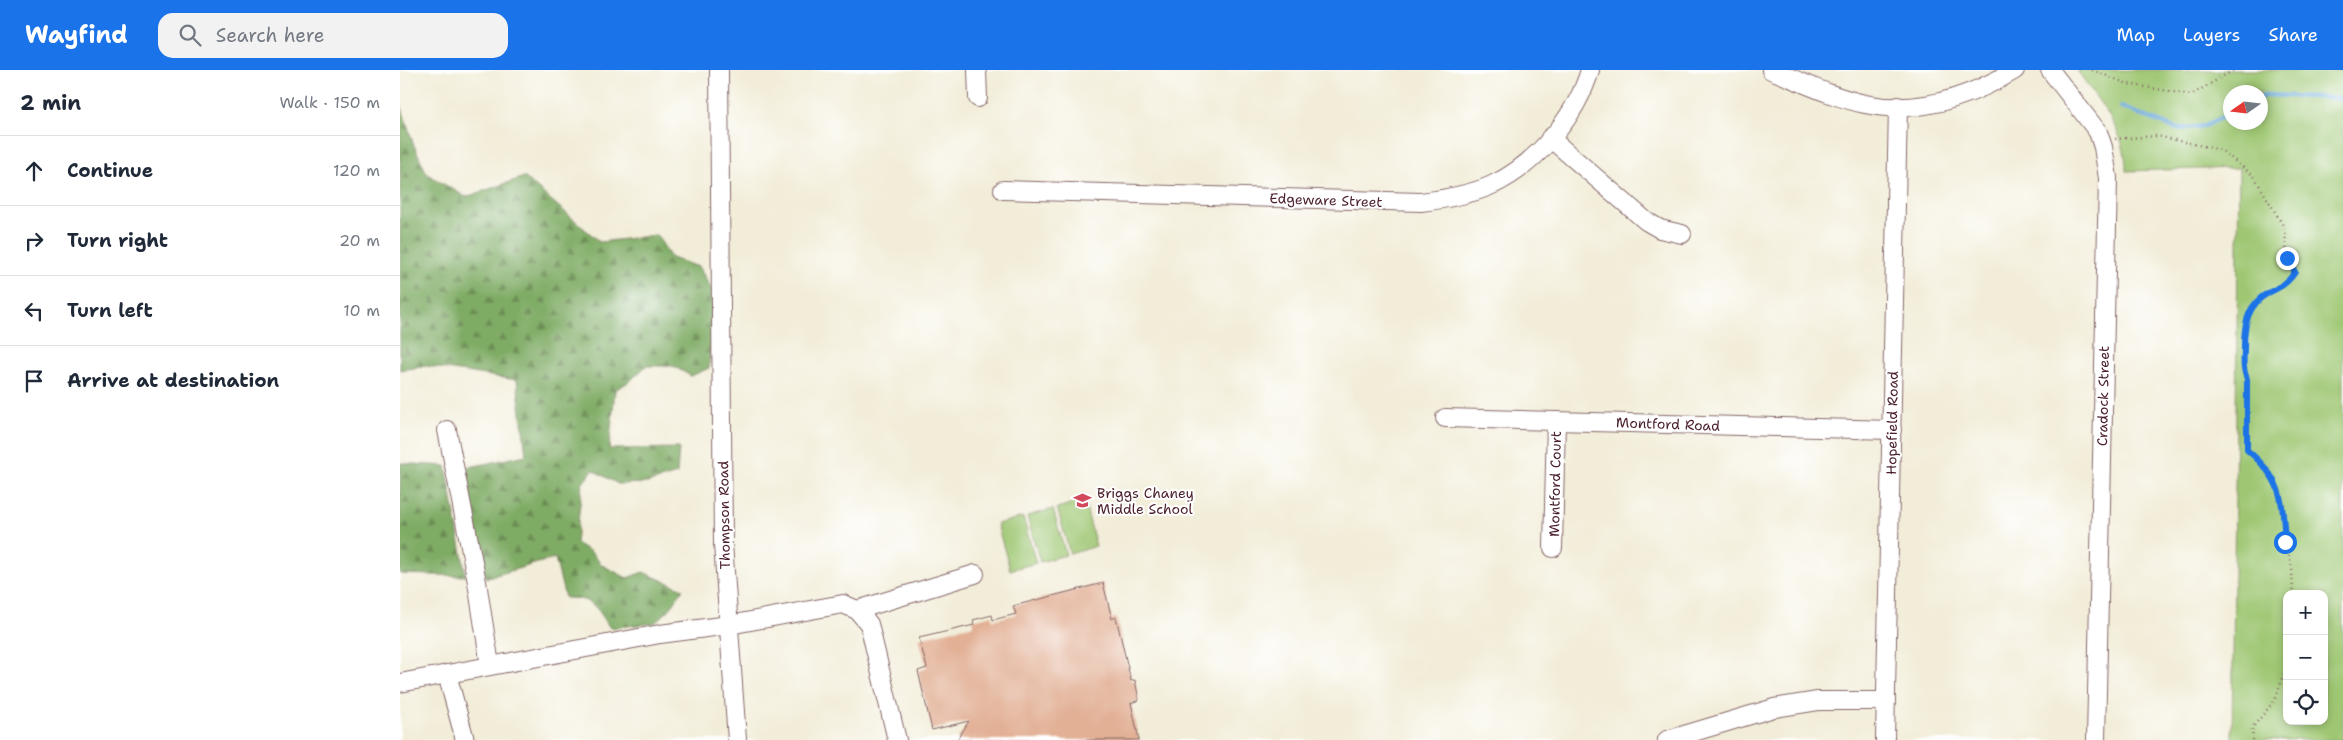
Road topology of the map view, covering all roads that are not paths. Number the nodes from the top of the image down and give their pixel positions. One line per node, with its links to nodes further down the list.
1 (720, 70): 19 (street, Thompson Road)
2 (977, 70): 7 (street)
3 (1590, 70): 9 (street, Edgeware Street)
4 (1771, 70): 8 (street)
5 (2015, 70): 8 (street)
6 (2050, 70): 29 (street, Cradock Street)
7 (978, 98)
8 (1898, 106): 15 (street, Hopefield Road)
9 (1550, 138): 10 (street, Edgeware Street); 11 (street)
10 (1002, 190)
11 (1682, 234)
12 (1445, 418): 13 (street, Montford Road)
13 (1556, 421): 15 (street, Montford Road); 16 (street, Montford Court)
14 (447, 430): 20 (street)
15 (1892, 430): 23 (street, Hopefield Road)
16 (1553, 548)
17 (975, 574): 18 (street)
18 (857, 610): 19 (street); 26 (street)
19 (729, 625): 20 (street); 25 (street, Thompson Road)
20 (490, 665): 21 (street)
21 (447, 674): 22 (street); 24 (street)
22 (400, 683)
23 (1886, 701): 27 (street); 28 (street, Hopefield Road)
24 (466, 740)
25 (737, 740)
26 (897, 740)
27 (1667, 740)
28 (1885, 740)
29 (2096, 740)

